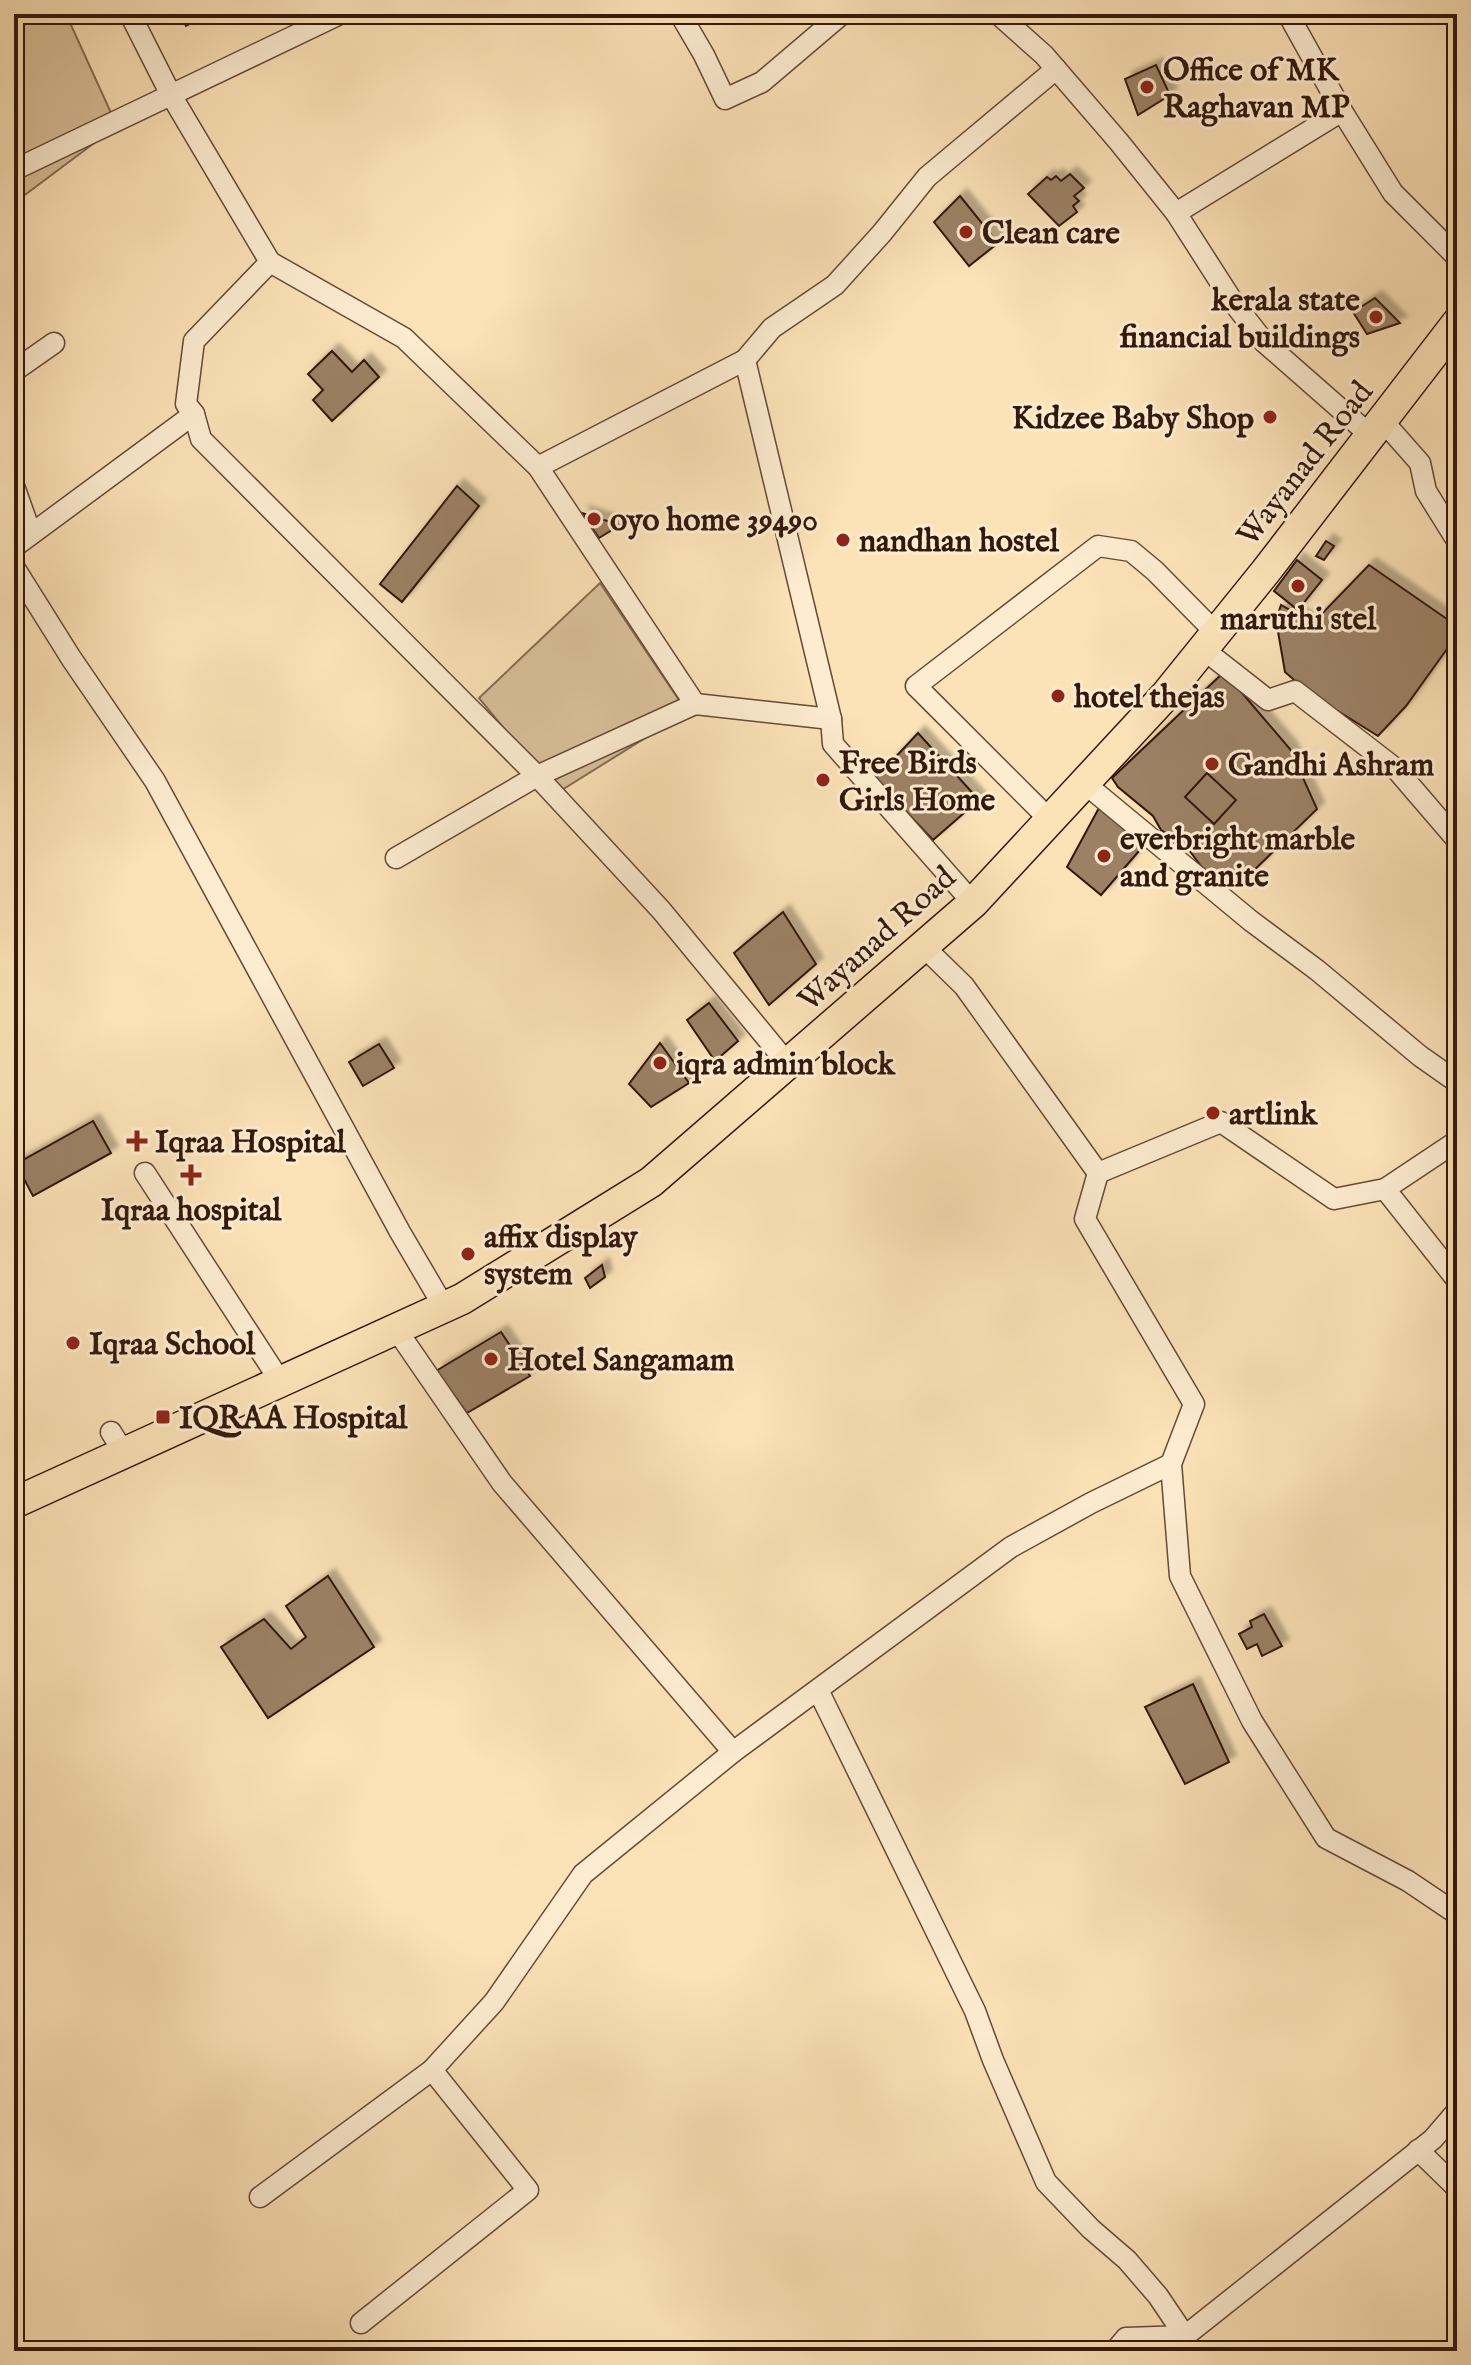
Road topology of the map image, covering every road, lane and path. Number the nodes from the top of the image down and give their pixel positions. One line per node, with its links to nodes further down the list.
1 (130, 14): 8 (street)
2 (340, 14): 8 (street)
3 (680, 14): 4 (street)
4 (842, 14)
5 (1288, 14): 9 (street)
6 (1010, 17): 7 (street)
7 (1056, 69): 11 (street); 16 (street)
8 (171, 95): 10 (street); 13 (street)
9 (1342, 111): 11 (street); 12 (street)
10 (14, 170)
11 (1176, 213): 19 (street)
12 (1457, 257)
13 (270, 262): 18 (street); 20 (street)
14 (1457, 323): 19 (main road, Wayanad Road)
15 (54, 343): 17 (street)
16 (745, 360): 20 (street); 28 (street)
17 (14, 371)
18 (194, 414): 22 (street); 29 (street)
19 (1376, 428): 23 (street); 26 (main road, Wayanad Road)
20 (538, 467): 27 (street)
21 (14, 486): 22 (street)
22 (31, 534): 24 (street)
23 (1457, 536)
24 (14, 547)
25 (14, 567): 43 (street)
26 (1210, 641): 30 (main road, Wayanad Road); 31 (street); 32 (street)
27 (695, 704): 28 (street); 29 (street)
28 (831, 719): 34 (street)
29 (537, 776): 33 (street); 36 (street)
30 (1083, 782): 31 (main road, Wayanad Road); 37 (street)
31 (1049, 819): 34 (main road, Wayanad Road)
32 (1457, 840)
33 (396, 858)
34 (973, 903): 35 (main road, Wayanad Road)
35 (923, 946): 36 (main road, Wayanad Road); 40 (street)
36 (788, 1064): 43 (main road, Wayanad Road)
37 (1457, 1082)
38 (1457, 1141): 41 (street)
39 (145, 1173): 45 (street)
40 (1098, 1173): 41 (street); 46 (street)
41 (1385, 1189): 42 (street)
42 (1457, 1280)
43 (444, 1307): 44 (main road, Wayanad Road)
44 (396, 1329): 45 (main road, Wayanad Road); 49 (street)
45 (280, 1381): 47 (main road, Wayanad Road)
46 (1171, 1464): 48 (street); 50 (street)
47 (14, 1503)
48 (818, 1690): 49 (street); 57 (street)
49 (733, 1752): 51 (street)
50 (1457, 1914)
51 (432, 2070): 55 (street); 56 (street)
52 (1457, 2111): 53 (street)
53 (1418, 2150): 54 (street); 57 (street)
54 (1457, 2188)
55 (260, 2197)
56 (361, 2323)
57 (1185, 2336): 58 (street)
58 (1115, 2351)

